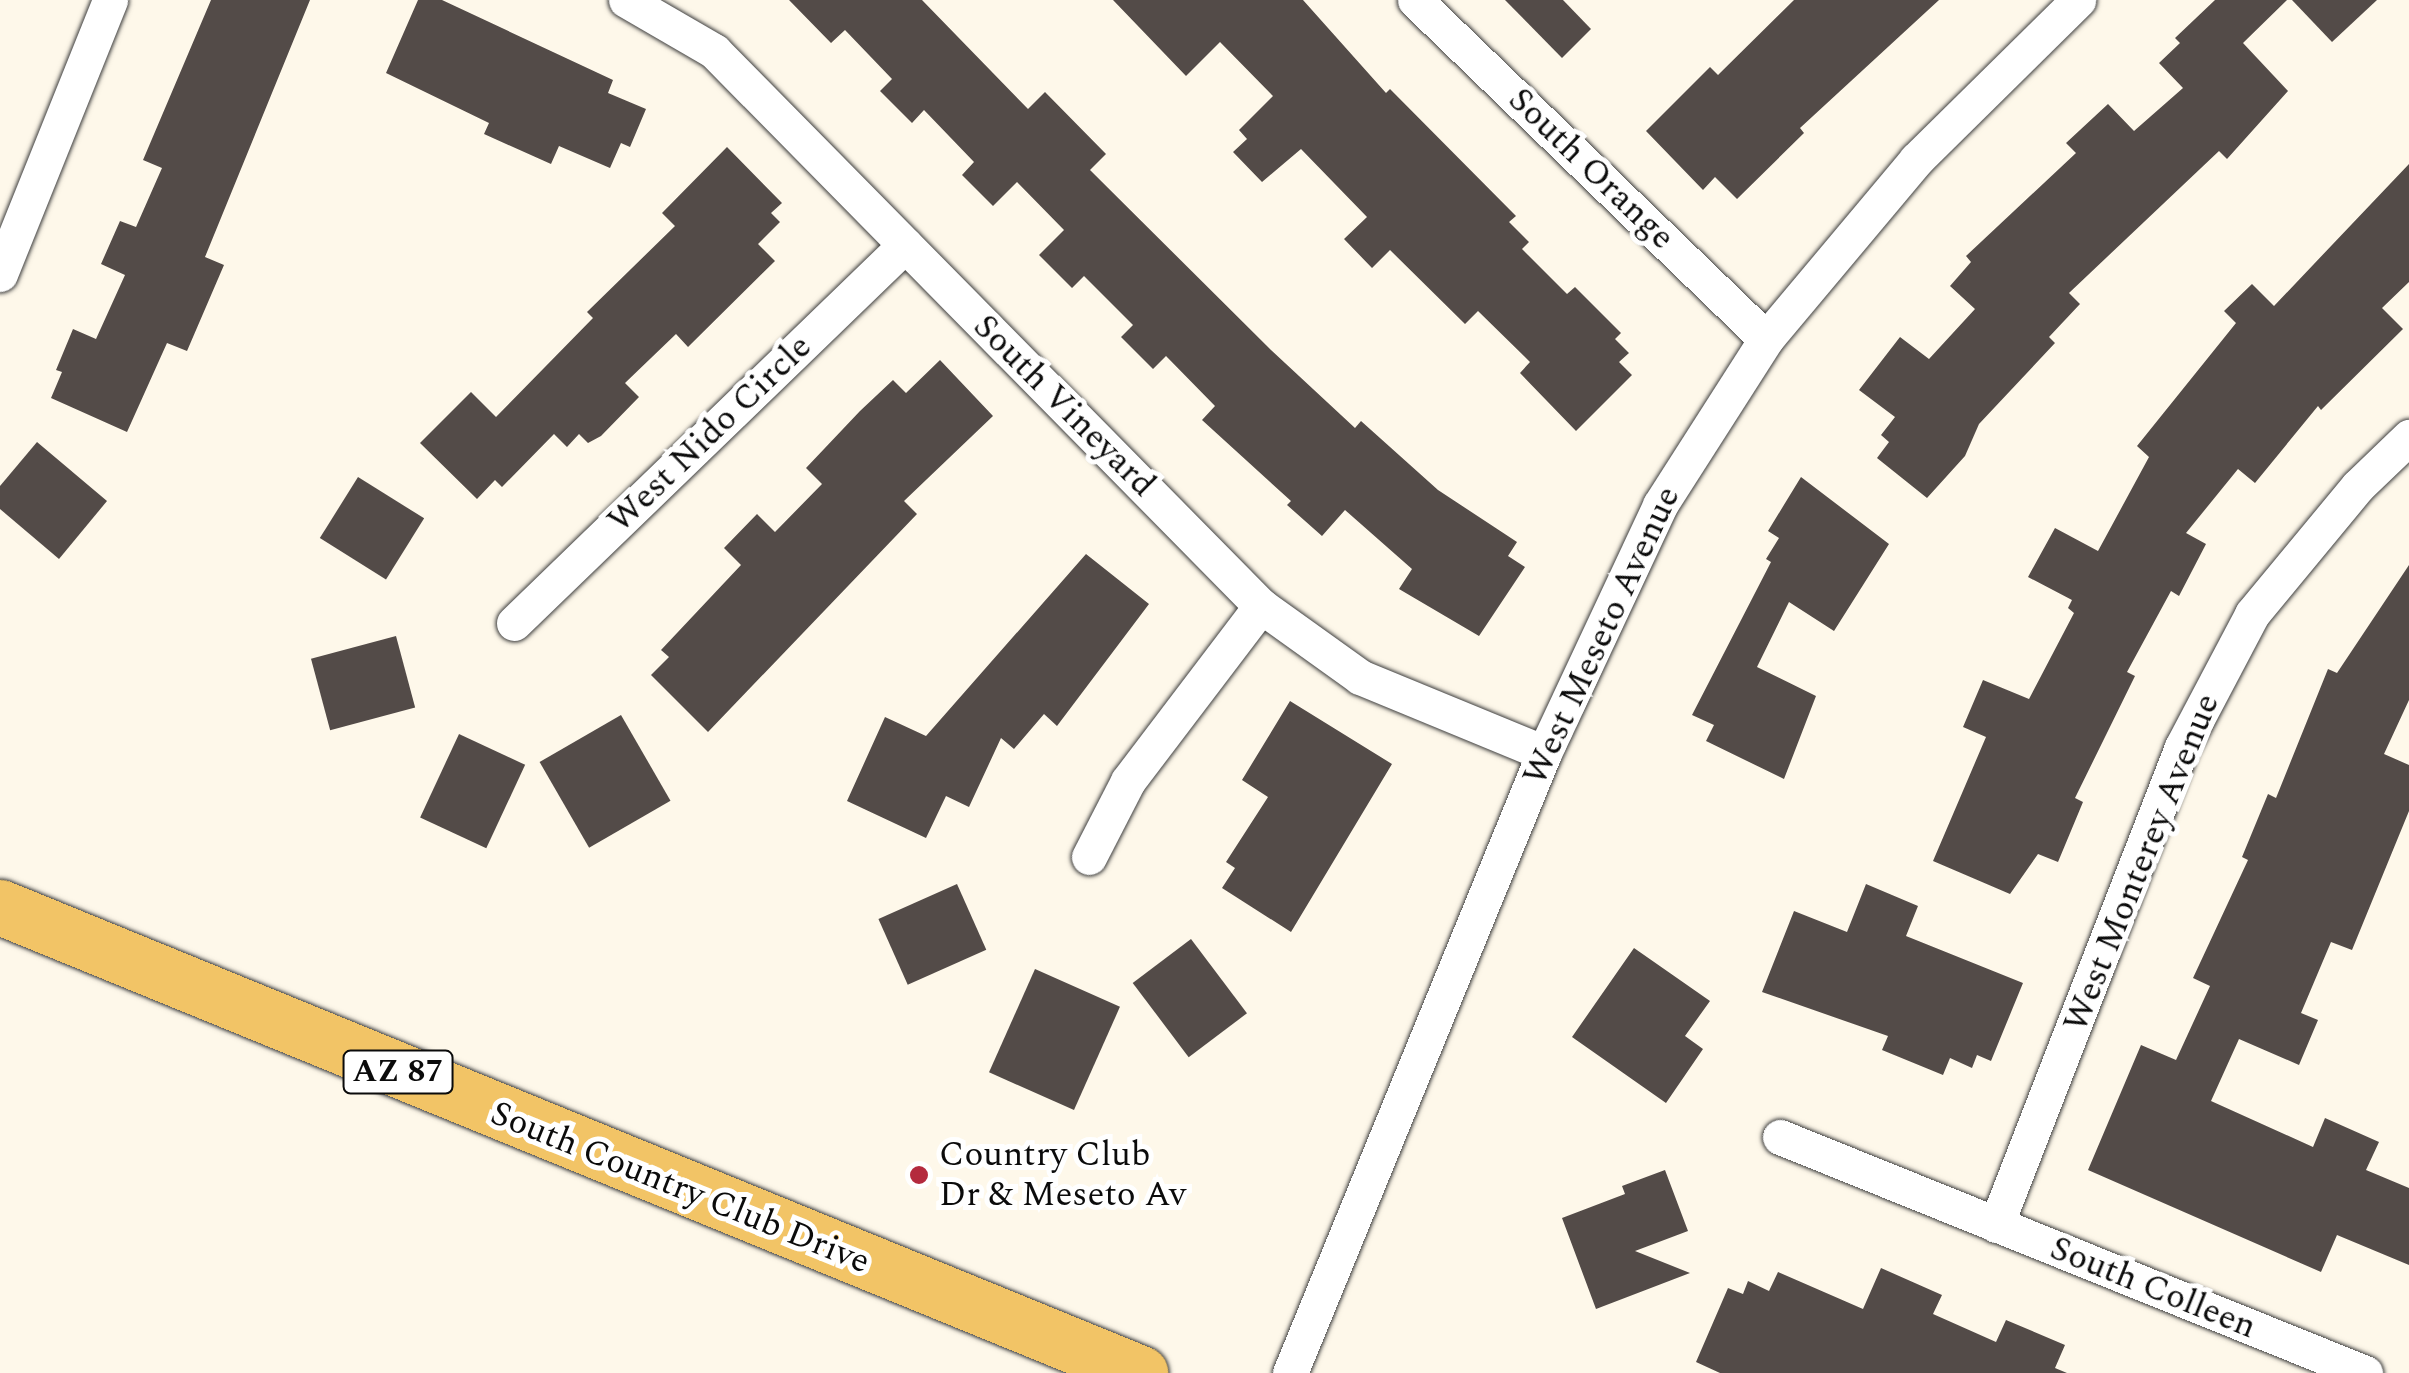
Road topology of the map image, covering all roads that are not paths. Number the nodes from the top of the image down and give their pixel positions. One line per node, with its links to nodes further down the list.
1 (110, 0): 6 (street)
2 (626, 0): 5 (street, South Vineyard)
3 (1415, 0): 7 (street, South Orange)
4 (2078, 0): 7 (street, West Meseto Avenue)
5 (905, 245): 9 (street, South Vineyard); 10 (street, West Nido Circle)
6 (0, 274)
7 (1766, 339): 11 (street, West Meseto Avenue)
8 (2409, 437): 15 (street, West Monterey Avenue)
9 (1261, 606): 11 (street, South Vineyard); 12 (street)
10 (514, 622)
11 (1544, 753): 17 (street, West Meseto Avenue)
12 (1089, 857)
13 (0, 907): 16 (main road, South Country Club Drive / AZ 87)
14 (1780, 1137): 15 (street, South Colleen)
15 (1996, 1225): 18 (street, South Colleen)
16 (1140, 1373)
17 (1290, 1373)
18 (2365, 1373)

